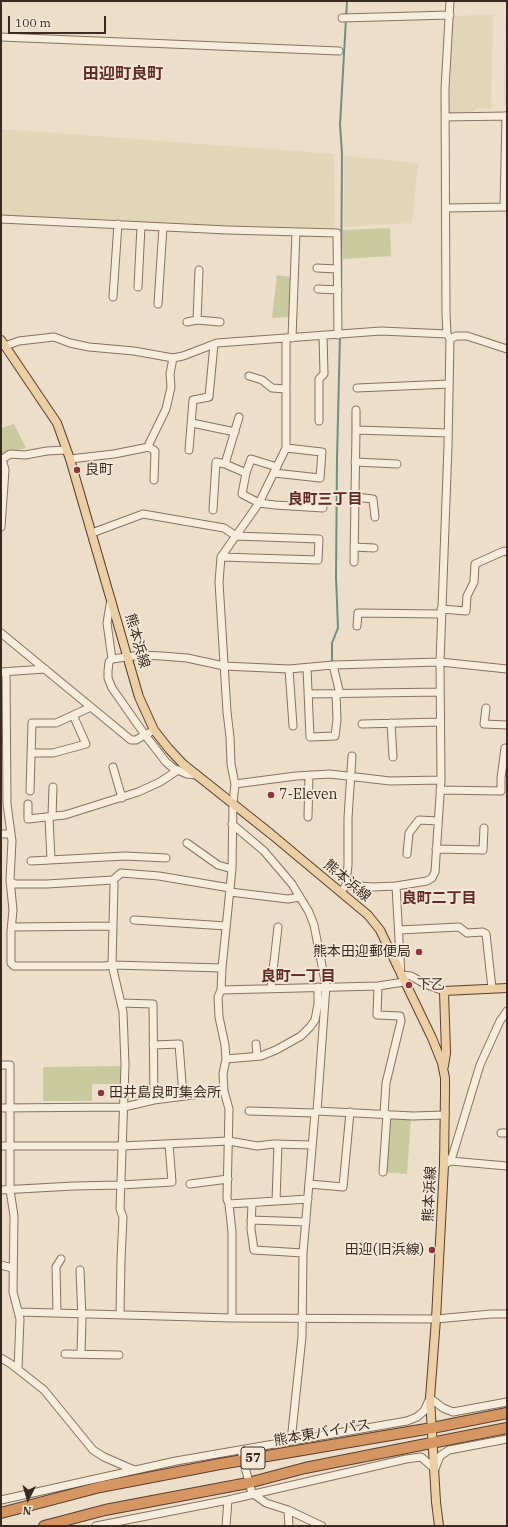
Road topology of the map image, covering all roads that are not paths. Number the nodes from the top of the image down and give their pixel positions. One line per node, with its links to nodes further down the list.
1 (450, 1): 2 (street)
2 (450, 15): 3 (street); 7 (street)
3 (342, 18)
4 (1, 37): 5 (street)
5 (339, 52)
6 (507, 116): 7 (street); 8 (street)
7 (445, 117): 9 (street)
8 (506, 207): 9 (street)
9 (446, 208): 28 (street)
10 (1, 219): 11 (street)
11 (118, 224): 12 (street); 21 (street)
12 (140, 226): 13 (street); 18 (street)
13 (163, 227): 14 (street); 22 (street)
14 (296, 232): 16 (street); 29 (street)
15 (317, 268): 16 (street)
16 (337, 269): 20 (street)
17 (199, 270): 23 (street)
18 (138, 287)
19 (318, 289): 20 (street)
20 (338, 290): 26 (street)
21 (113, 297)
22 (158, 304)
23 (197, 320): 24 (street); 25 (street)
24 (187, 322)
25 (220, 322)
26 (339, 334): 27 (street); 28 (street)
27 (323, 336): 29 (street); 40 (street)
28 (449, 336): 32 (street); 35 (street)
29 (289, 338): 31 (street); 37 (street)
30 (3, 343): 33 (street); 47 (main road, 熊本浜線)
31 (214, 344): 33 (street); 41 (street)
32 (507, 349)
33 (173, 358): 45 (street)
34 (249, 376): 37 (street)
35 (449, 384): 36 (street); 44 (street)
36 (357, 388)
37 (286, 389): 46 (street)
38 (356, 410): 42 (street)
39 (239, 417): 43 (street)
40 (319, 421)
41 (192, 423): 43 (street); 48 (street)
42 (356, 430): 44 (street); 51 (street)
43 (235, 432): 52 (street)
44 (448, 433): 71 (street)
45 (149, 447): 50 (street); 56 (street)
46 (286, 448): 54 (street); 54 (street)
47 (66, 450): 49 (street); 50 (main road, 熊本浜線)
48 (190, 450)
49 (1, 459): 62 (street)
50 (70, 459): 63 (main road, 熊本浜線)
51 (355, 462): 53 (street); 57 (street)
52 (225, 464): 55 (street); 60 (street)
53 (397, 464)
54 (276, 470): 55 (street); 58 (street)
55 (246, 473): 58 (street)
56 (154, 480)
57 (355, 497): 61 (street); 65 (street)
58 (259, 503): 59 (street); 64 (street)
59 (323, 508)
60 (213, 510)
61 (375, 517)
62 (1, 527)
63 (92, 533): 64 (street); 70 (main road, 熊本浜線)
64 (236, 536): 68 (street); 68 (street)
65 (354, 547): 66 (street); 69 (street)
66 (374, 548)
67 (507, 552): 71 (street)
68 (221, 558): 78 (street)
69 (354, 562)
70 (111, 600): 74 (main road, 熊本浜線); 75 (street)
71 (441, 612): 72 (street); 76 (street)
72 (357, 626)
73 (1, 633): 80 (street)
74 (128, 656): 75 (street); 78 (street); 96 (main road, 熊本浜線)
75 (112, 659): 97 (street)
76 (440, 662): 77 (street); 82 (street); 84 (street)
77 (333, 665): 79 (street); 86 (street)
78 (224, 666): 81 (street); 109 (street)
79 (307, 668): 81 (street); 85 (street)
80 (45, 669): 83 (street); 87 (street)
81 (289, 669): 95 (street)
82 (507, 669)
83 (4, 672): 89 (street)
84 (440, 692): 86 (street); 91 (street)
85 (308, 694): 86 (street); 86 (street)
86 (338, 694)
87 (91, 707): 90 (street); 97 (street)
88 (486, 708): 94 (street)
89 (4, 712): 99 (street)
90 (73, 715): 100 (street); 100 (street)
91 (440, 722): 92 (street); 108 (street)
92 (392, 723): 93 (street); 102 (street)
93 (362, 724)
94 (507, 725)
95 (292, 726)
96 (154, 730): 97 (street); 105 (main road, 熊本浜線)
97 (145, 735): 104 (street)
98 (506, 748): 111 (street)
99 (4, 752): 113 (street)
100 (31, 753): 112 (street)
101 (352, 756): 107 (street)
102 (393, 757)
103 (113, 767): 114 (street)
104 (178, 770): 105 (street); 114 (street)
105 (197, 775): 115 (main road, 熊本浜線)
106 (309, 775): 107 (street); 109 (street); 118 (street)
107 (351, 776): 108 (street); 134 (street)
108 (441, 780): 111 (street)
109 (235, 784): 115 (street)
110 (53, 787): 117 (street)
111 (440, 790): 119 (street)
112 (30, 791)
113 (4, 793): 123 (street)
114 (122, 798): 117 (street)
115 (233, 803): 120 (street); 134 (main road, 熊本浜線)
116 (28, 804): 117 (street)
117 (50, 817): 128 (street)
118 (308, 817)
119 (438, 821): 125 (street); 126 (street)
120 (232, 824): 130 (street); 136 (street)
121 (484, 828): 125 (street)
122 (1, 834): 123 (street)
123 (11, 834): 131 (street)
124 (187, 843): 130 (street)
125 (436, 849): 133 (street)
126 (407, 854)
127 (166, 858): 128 (street)
128 (51, 860): 129 (street)
129 (31, 861)
130 (232, 869): 135 (street)
131 (10, 880): 132 (street); 138 (street)
132 (113, 880): 135 (street); 139 (street)
133 (396, 886): 134 (street); 142 (street)
134 (344, 888): 145 (main road, 熊本浜線)
135 (230, 890): 136 (street); 140 (street)
136 (300, 897): 146 (street)
137 (134, 920): 140 (street)
138 (12, 926): 139 (street); 143 (street)
139 (113, 926): 143 (street)
140 (226, 926): 144 (street)
141 (278, 927): 149 (street)
142 (398, 930): 145 (street); 150 (street)
143 (112, 965): 144 (street); 154 (street)
144 (222, 968): 152 (street)
145 (403, 978): 147 (street); 153 (street); 161 (main road, 熊本浜線)
146 (326, 986): 147 (street); 148 (street); 169 (street)
147 (378, 986): 171 (street)
148 (318, 987): 149 (street); 158 (street)
149 (271, 988): 152 (street)
150 (492, 988): 151 (main road); 153 (main road)
151 (507, 988)
152 (221, 990): 159 (street)
153 (444, 991): 161 (main road)
154 (121, 1003): 157 (street); 165 (street)
155 (507, 1011): 180 (street)
156 (256, 1044): 158 (street)
157 (153, 1045): 163 (street); 164 (street)
158 (257, 1056): 159 (street)
159 (226, 1059): 162 (street)
160 (1, 1065): 167 (street)
161 (444, 1071): 172 (main road, 熊本浜線)
162 (224, 1091): 163 (street); 173 (street)
163 (183, 1096): 164 (street)
164 (154, 1100): 165 (street)
165 (124, 1107): 167 (street); 179 (street)
166 (1, 1108): 167 (street)
167 (10, 1108): 178 (street)
168 (249, 1111): 169 (street)
169 (316, 1112): 170 (street); 176 (street)
170 (350, 1112): 171 (street); 185 (street)
171 (385, 1114): 172 (street); 182 (street)
172 (445, 1114): 180 (main road, 熊本浜線)
173 (229, 1141): 174 (street); 175 (street); 183 (street)
174 (170, 1144): 179 (street); 186 (street)
175 (278, 1144): 176 (street); 190 (street)
176 (312, 1145): 185 (street)
177 (1, 1146): 178 (street)
178 (10, 1146): 179 (street); 188 (street)
179 (122, 1146): 186 (street)
180 (447, 1163): 181 (street); 207 (main road, 熊本浜線)
181 (507, 1166)
182 (383, 1172)
183 (228, 1179): 184 (street); 192 (street)
184 (190, 1184)
185 (309, 1184): 189 (street)
186 (121, 1185): 188 (street); 203 (street)
187 (1, 1190): 188 (street)
188 (10, 1190): 198 (street)
189 (308, 1199): 190 (street); 194 (street)
190 (276, 1201): 191 (street)
191 (252, 1203): 192 (street); 193 (street)
192 (229, 1204): 205 (street)
193 (251, 1220): 194 (street); 195 (street)
194 (306, 1222): 195 (street)
195 (303, 1253): 206 (street)
196 (61, 1260): 201 (street)
197 (1, 1265): 198 (street)
198 (12, 1268): 200 (street)
199 (80, 1270): 202 (street)
200 (19, 1312): 201 (street); 212 (street)
201 (57, 1313): 202 (street)
202 (81, 1314): 203 (street); 209 (street)
203 (120, 1314): 205 (street)
204 (507, 1314): 207 (street)
205 (232, 1318): 206 (street)
206 (302, 1318): 207 (street); 219 (street)
207 (436, 1319): 213 (main road, 熊本浜線)
208 (65, 1354): 209 (street)
209 (81, 1354): 210 (street)
210 (119, 1355)
211 (1, 1358): 212 (street)
212 (18, 1370): 224 (street)
213 (430, 1398): 214 (street); 216 (main road, 熊本浜線); 219 (street)
214 (507, 1402)
215 (507, 1413): 216 (highway, 熊本東バイパス / 57)
216 (432, 1428): 220 (main road, 熊本浜線); 222 (highway, 熊本東バイパス / 57)
217 (507, 1428): 220 (highway, 57)
218 (507, 1439): 223 (street)
219 (291, 1441): 221 (street)
220 (432, 1442): 223 (main road, 熊本浜線); 225 (highway, 57)
221 (241, 1450): 222 (street); 224 (street)
222 (243, 1460): 225 (street); 230 (highway, 熊本東バイパス / 57)
223 (435, 1469): 226 (street); 237 (main road, 熊本浜線)
224 (134, 1470): 227 (street)
225 (248, 1483): 226 (street); 232 (highway, 57)
226 (252, 1493): 228 (street); 229 (street)
227 (1, 1500)
228 (228, 1500): 231 (street); 234 (street)
229 (288, 1510): 235 (street); 236 (street)
230 (1, 1513)
231 (130, 1522): 233 (street)
232 (44, 1526)
233 (96, 1526)
234 (226, 1526)
235 (289, 1526)
236 (322, 1526)
237 (439, 1526)

